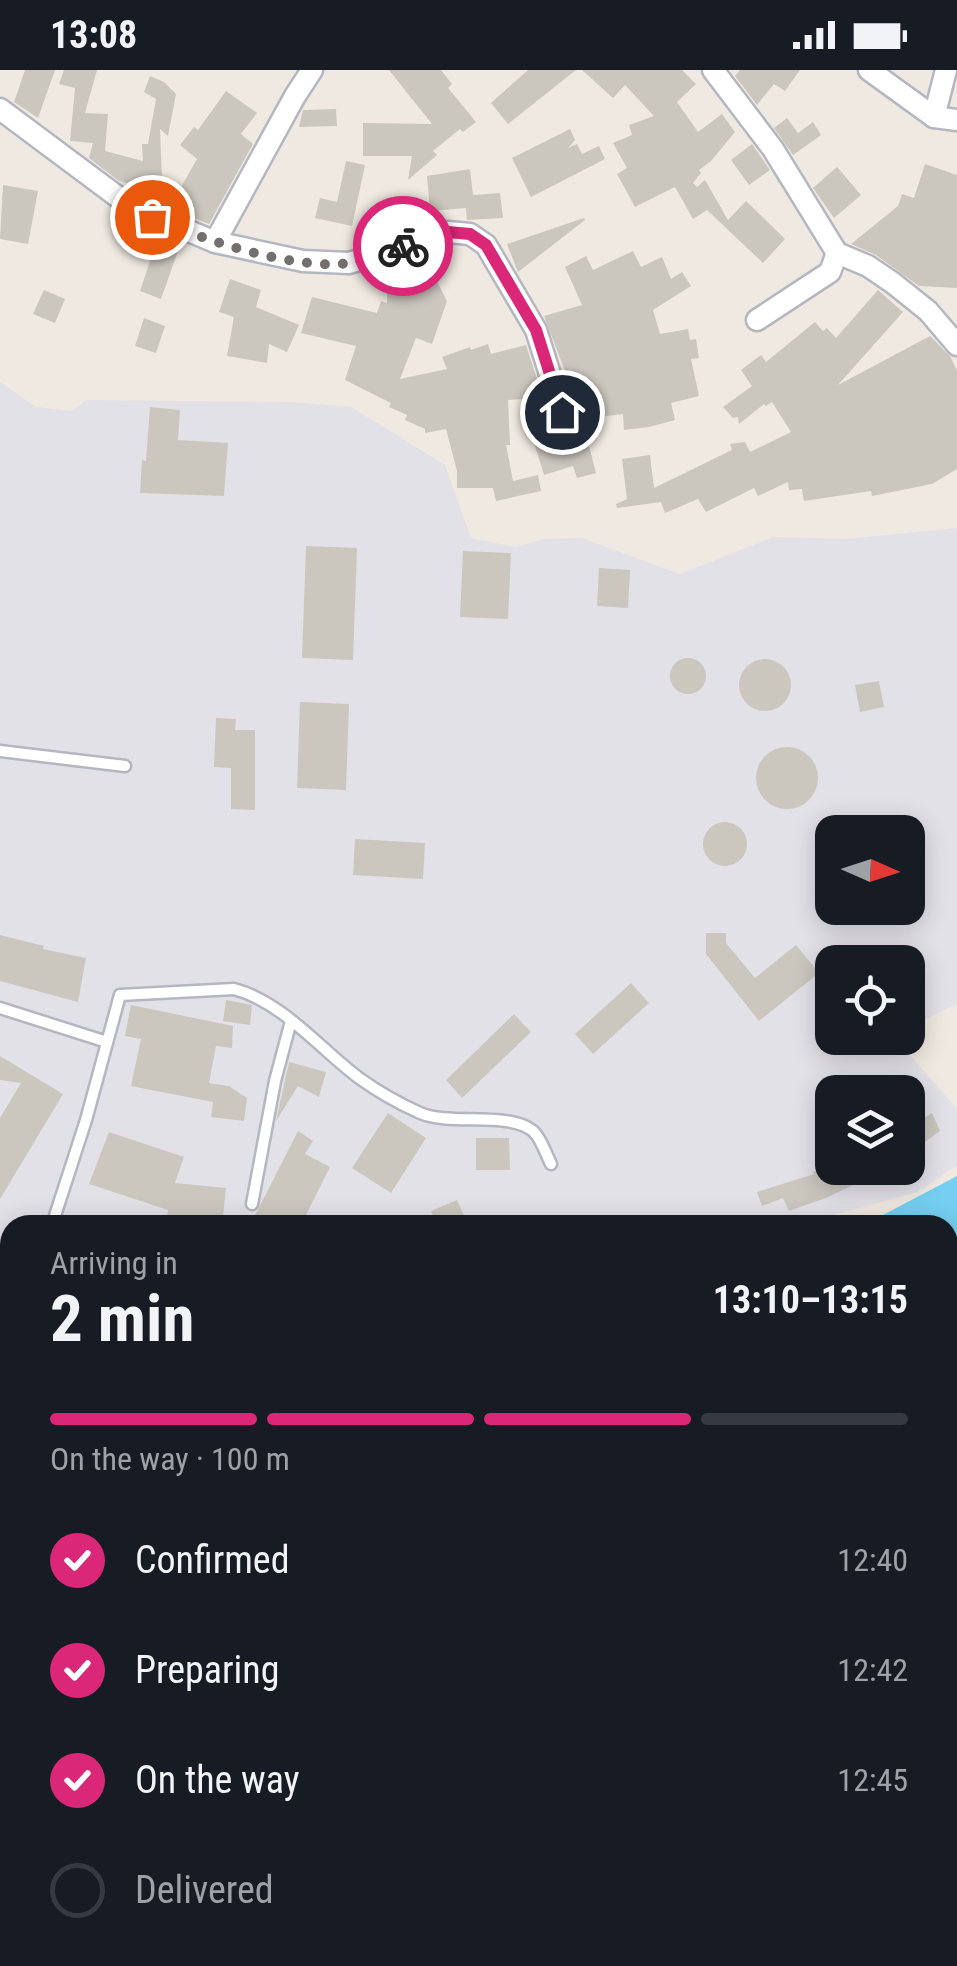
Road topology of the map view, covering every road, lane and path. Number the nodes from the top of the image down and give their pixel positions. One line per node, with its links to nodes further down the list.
1 (312, 70): 8 (street)
2 (713, 70): 9 (street)
3 (869, 70): 6 (street)
4 (946, 70): 6 (street)
5 (0, 110): 8 (street)
6 (934, 117): 7 (street)
7 (957, 120)
8 (214, 242): 12 (street)
9 (837, 253): 10 (street); 11 (street)
10 (758, 320)
11 (957, 345)
12 (562, 412)
13 (0, 750): 14 (lane)
14 (125, 766)
15 (0, 1008): 17 (lane)
16 (291, 1021): 17 (lane); 18 (lane); 19 (lane)
17 (107, 1042): 20 (lane)
18 (551, 1164)
19 (252, 1204)
20 (55, 1215)

